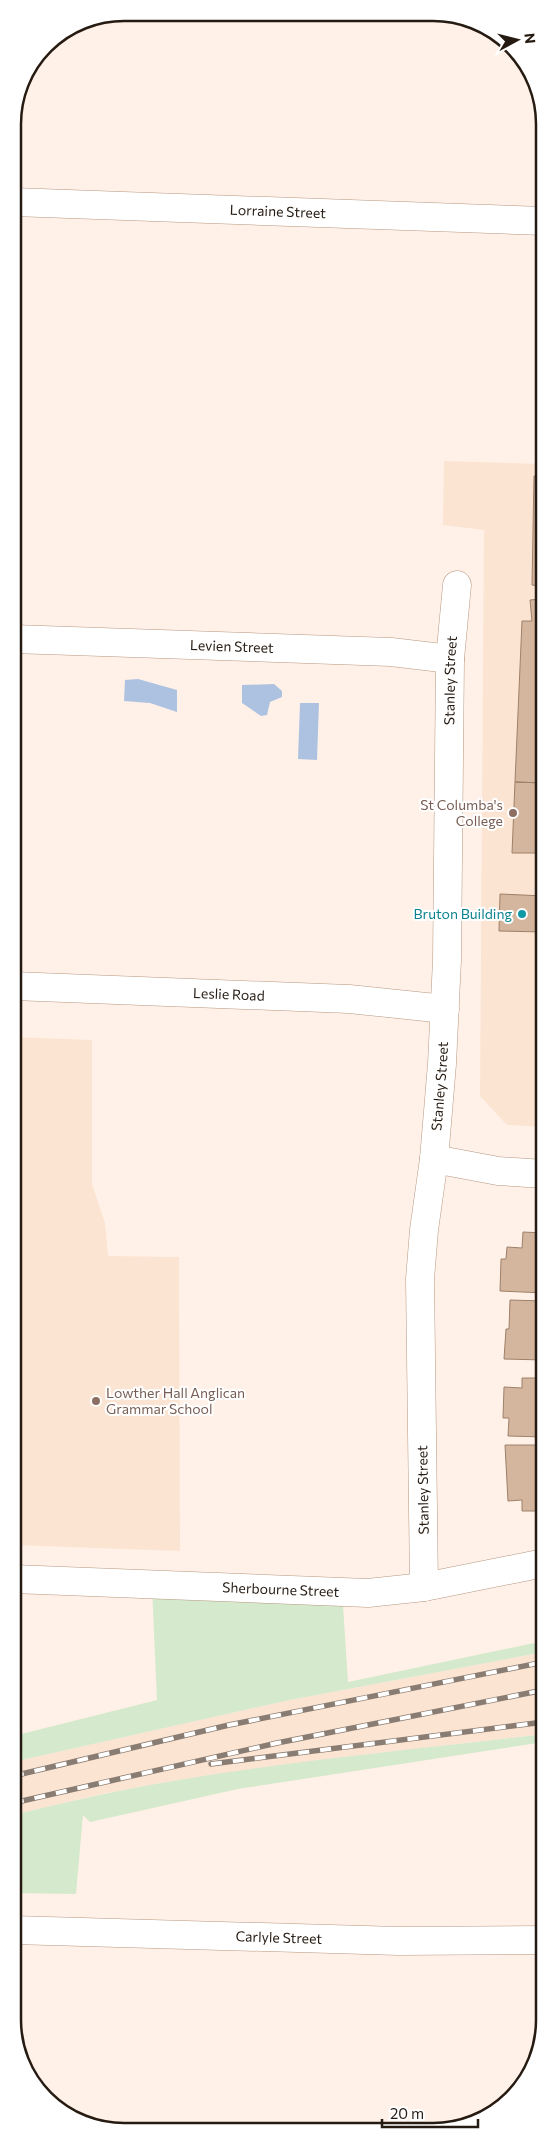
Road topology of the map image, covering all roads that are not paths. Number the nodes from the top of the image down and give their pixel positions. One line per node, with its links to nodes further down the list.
1 (21, 202): 2 (street, Lorraine Street)
2 (536, 221)
3 (457, 585): 5 (street, Stanley Street)
4 (21, 639): 5 (street, Levien Street)
5 (450, 659): 7 (street, Stanley Street)
6 (21, 986): 7 (street, Leslie Road)
7 (445, 1009): 8 (street, Stanley Street)
8 (434, 1159): 9 (street); 12 (street, Stanley Street)
9 (536, 1173)
10 (536, 1565): 12 (street, Sherbourne Street)
11 (21, 1579): 12 (street, Sherbourne Street)
12 (424, 1587)
13 (21, 1930): 14 (street, Carlyle Street)
14 (536, 1940)

